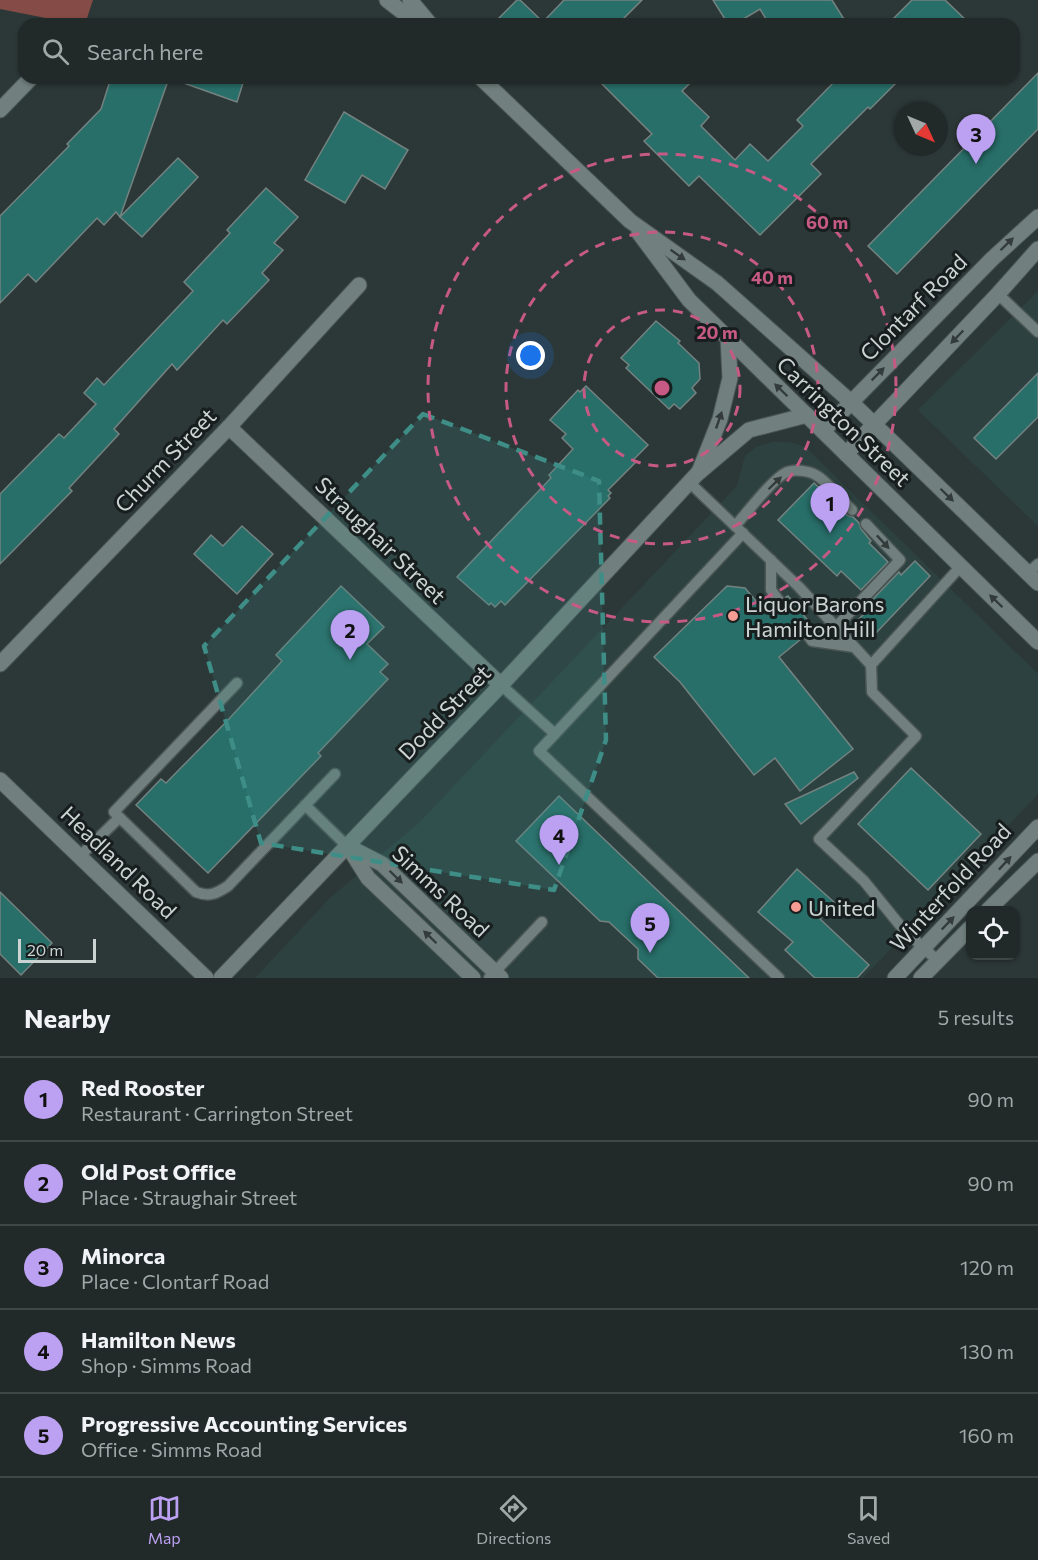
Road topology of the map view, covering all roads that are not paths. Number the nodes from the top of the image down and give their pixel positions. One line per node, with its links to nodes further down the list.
1 (387, 0): 3 (street)
2 (410, 0): 4 (street)
3 (410, 18)
4 (425, 18)
5 (25, 84): 7 (street)
6 (487, 84): 9 (street, Carrington Street)
7 (0, 110)
8 (1038, 217): 15 (street, Clontarf Road, one-way to 8)
9 (630, 221): 14 (street, Carrington Street); 15 (street, Carrington Street, one-way to 15)
10 (1038, 249): 12 (street)
11 (359, 285): 18 (street, Churm Street)
12 (998, 294): 13 (lane); 17 (street, one-way to 17)
13 (1038, 332)
14 (728, 338): 16 (street, Carrington Street, one-way to 14); 21 (street, Dodd Street, one-way to 14)
15 (850, 402): 17 (street, Carrington Street); 19 (street, Clontarf Road)
16 (807, 415): 19 (street, Carrington Street); 21 (street, Dodd Street)
17 (874, 425): 20 (street); 27 (street, Carrington Street, one-way to 27)
18 (229, 427): 33 (street, Churm Street); 36 (street, Straughair Street)
19 (823, 430): 20 (street, Carrington Street)
20 (846, 454): 26 (street, Carrington Street)
21 (694, 479): 24 (lane); 36 (street, Dodd Street)
22 (852, 510): 24 (lane, one-way to 22)
23 (866, 524): 29 (lane, one-way to 29)
24 (739, 530): 25 (lane); 37 (lane)
25 (771, 560): 28 (lane); 29 (lane)
26 (961, 566): 31 (street, Carrington Street, one-way to 26); 34 (lane)
27 (1035, 574)
28 (780, 602)
29 (836, 627): 32 (lane)
30 (807, 634): 32 (lane)
31 (1038, 642)
32 (854, 647): 34 (lane)
33 (0, 664)
34 (871, 665): 49 (lane)
35 (237, 683): 41 (lane)
36 (501, 685): 37 (lane); 43 (street, Dodd Street)
37 (555, 734): 55 (lane)
38 (335, 774): 40 (lane)
39 (0, 780): 44 (street, Headland Road)
40 (305, 805): 41 (lane); 43 (lane)
41 (119, 818): 44 (lane)
42 (1038, 827): 49 (street, Winterfold Road, one-way to 42)
43 (347, 846): 51 (street, Simms Road, one-way to 51); 53 (street, Dodd Street); 54 (street, Simms Road, one-way to 43)
44 (80, 856): 52 (street, Headland Road)
45 (1038, 861): 46 (street, Winterfold Road)
46 (992, 906)
47 (542, 922): 51 (lane)
48 (966, 932): 50 (street, Winterfold Road)
49 (924, 948): 50 (lane); 56 (street, Winterfold Road)
50 (938, 961): 57 (street, Winterfold Road)
51 (495, 976)
52 (206, 978)
53 (221, 978)
54 (473, 978)
55 (779, 978)
56 (895, 978)
57 (921, 978)

